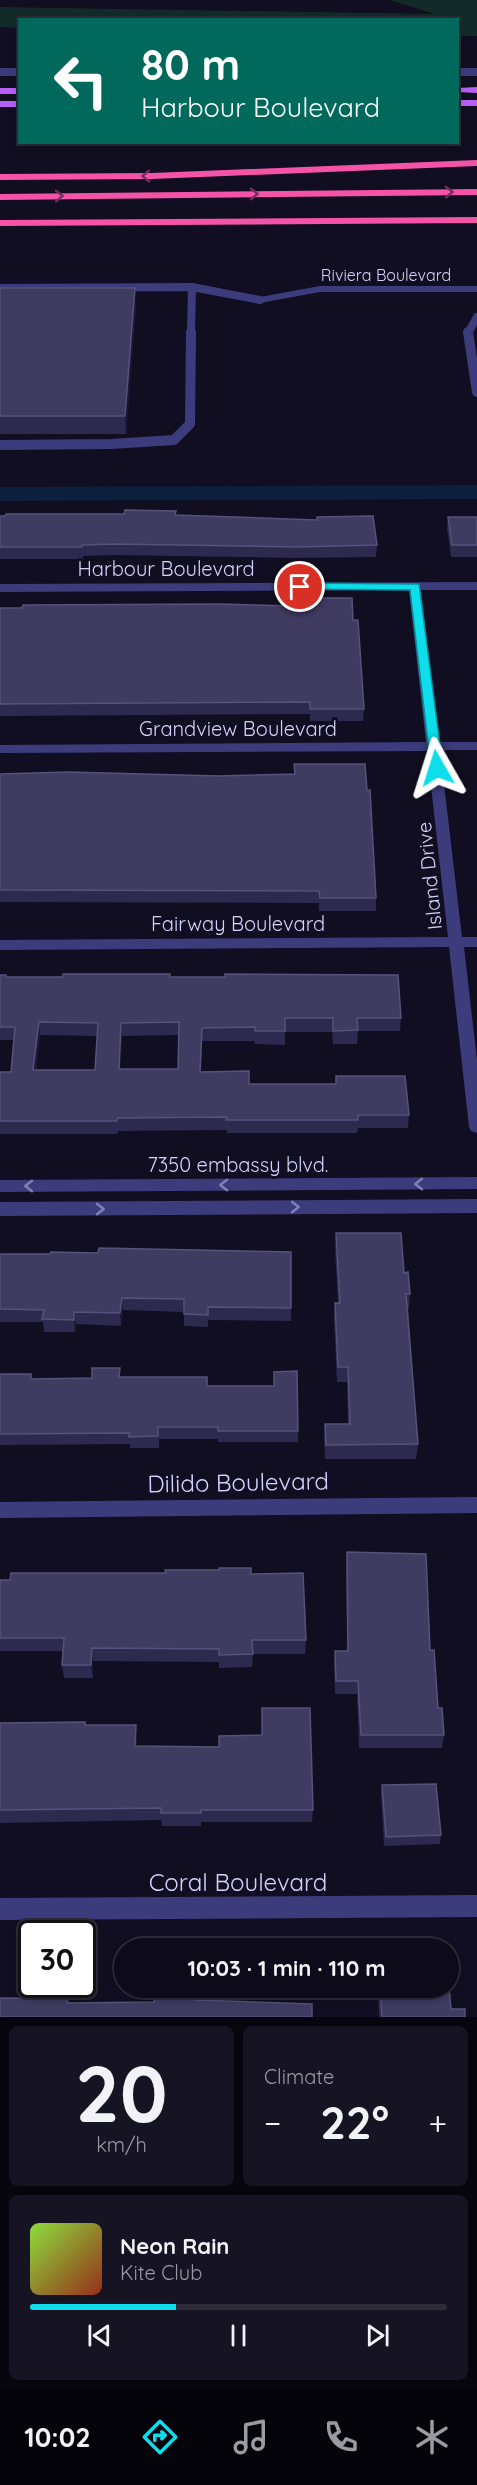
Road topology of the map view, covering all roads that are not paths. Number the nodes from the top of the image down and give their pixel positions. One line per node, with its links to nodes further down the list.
1 (0, 71): 2 (lane)
2 (18, 72)
3 (459, 72): 4 (lane)
4 (477, 72)
5 (459, 90): 6 (main road)
6 (477, 90)
7 (0, 91): 8 (main road)
8 (18, 91)
9 (459, 103): 10 (main road)
10 (477, 103)
11 (0, 104): 12 (main road)
12 (18, 104)
13 (477, 163): 14 (highway); 15 (highway, one-way to 15)
14 (0, 166)
15 (0, 177)
16 (477, 192): 17 (highway, one-way to 16)
17 (0, 197)
18 (476, 220): 19 (highway); 20 (highway)
19 (0, 223)
20 (0, 235)
21 (192, 287): 22 (lane); 24 (lane); 27 (lane)
22 (0, 288)
23 (477, 290): 24 (street, Riviera Boulevard)
24 (261, 300)
25 (477, 317): 26 (lane)
26 (477, 392)
27 (0, 445)
28 (415, 586): 29 (street, Harbour Boulevard); 30 (street, Harbour Boulevard); 32 (street, Island Drive)
29 (477, 586)
30 (0, 588)
31 (477, 746): 32 (street, Grandview Boulevard)
32 (434, 747): 33 (street, Grandview Boulevard); 34 (street, Island Drive)
33 (0, 749)
34 (455, 942): 35 (street, Fairway Boulevard); 36 (street, Fairway Boulevard); 37 (street, Island Drive)
35 (477, 942)
36 (0, 945)
37 (477, 1127)
38 (477, 1183): 39 (street, 7350 embassy blvd., one-way to 39)
39 (0, 1186)
40 (477, 1206): 41 (street, one-way to 40)
41 (0, 1209)
42 (477, 1505): 43 (street, Dilido Boulevard)
43 (0, 1510)
44 (477, 1906): 45 (street, Coral Boulevard)
45 (0, 1909)

